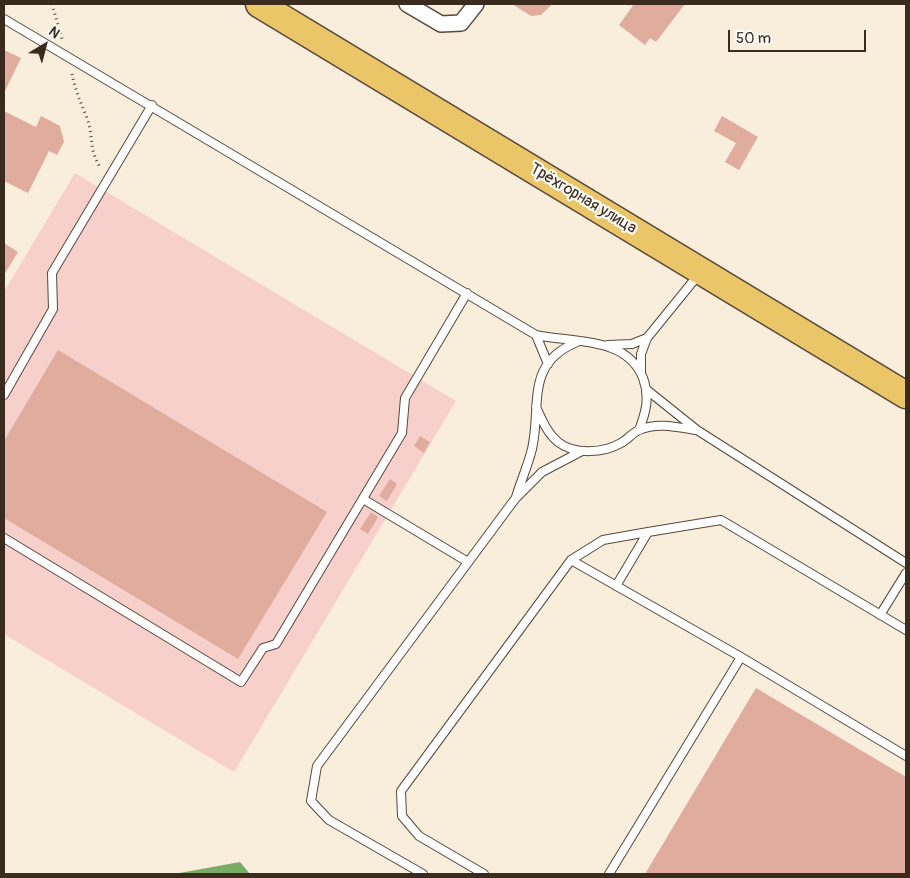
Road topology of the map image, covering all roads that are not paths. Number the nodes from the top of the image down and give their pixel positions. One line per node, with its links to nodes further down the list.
1 (259, 4): 6 (highway, Трёхгорная улица)
2 (407, 4): 3 (street)
3 (476, 4)
4 (4, 19): 5 (lane)
5 (152, 105): 7 (lane); 15 (lane)
6 (702, 270): 9 (lane); 16 (highway, Трёхгорная улица)
7 (467, 293): 8 (lane); 21 (lane)
8 (536, 335): 10 (lane); 12 (lane)
9 (647, 338): 11 (lane); 13 (lane)
10 (581, 340): 11 (lane); 12 (lane)
11 (604, 345): 13 (lane)
12 (548, 364): 17 (lane)
13 (641, 373): 14 (lane)
14 (647, 390): 18 (lane); 19 (lane)
15 (4, 395)
16 (906, 395)
17 (536, 407): 20 (lane); 22 (lane)
18 (638, 430): 19 (lane); 20 (lane)
19 (696, 430): 27 (lane)
20 (582, 450): 22 (lane)
21 (362, 499): 24 (lane); 26 (lane)
22 (515, 499): 26 (lane)
23 (648, 532): 25 (lane); 29 (lane); 30 (lane)
24 (4, 538)
25 (571, 560): 29 (lane); 35 (lane)
26 (468, 562): 34 (lane)
27 (906, 563)
28 (906, 573): 30 (lane)
29 (616, 586): 32 (lane)
30 (880, 614): 31 (lane)
31 (906, 630)
32 (741, 657): 33 (lane); 36 (lane)
33 (906, 756)
34 (423, 874)
35 (484, 874)
36 (610, 874)

